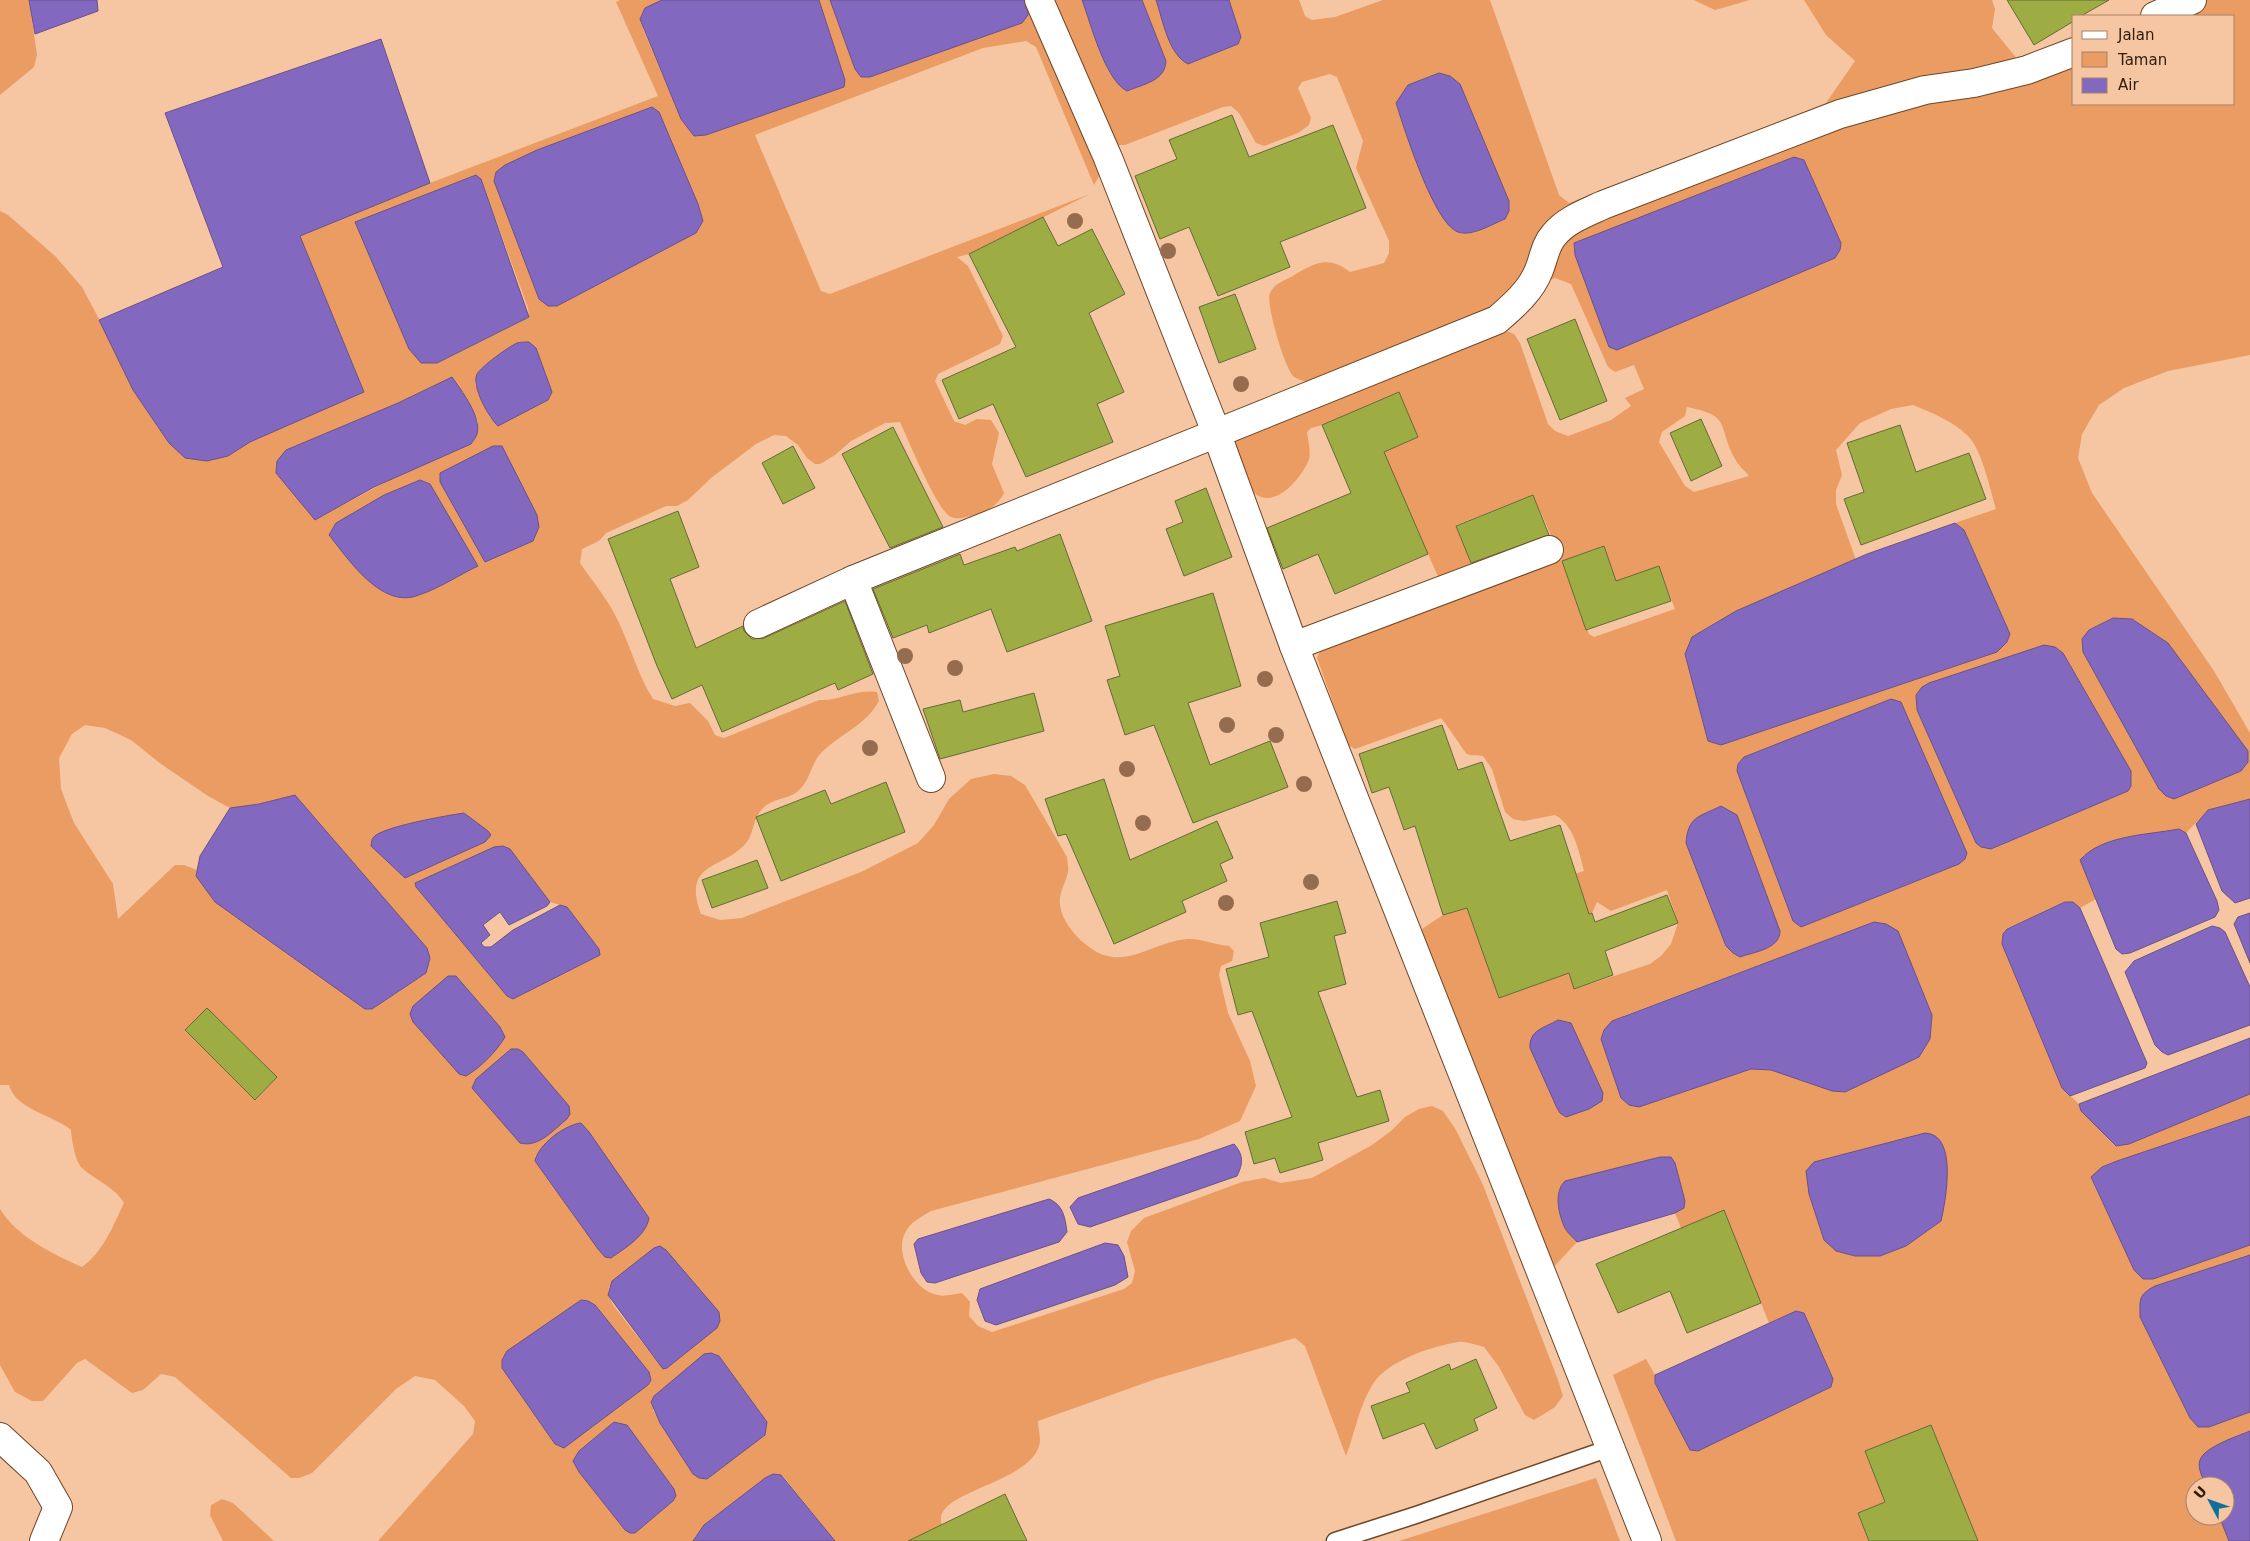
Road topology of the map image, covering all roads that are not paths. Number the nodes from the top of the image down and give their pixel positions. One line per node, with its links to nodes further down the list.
1 (1039, 0): 5 (street)
2 (2192, 0): 3 (street)
3 (2157, 15)
4 (2072, 53): 5 (street)
5 (1216, 432): 7 (street); 9 (street)
6 (1549, 550): 9 (street)
7 (853, 580): 8 (street); 10 (street)
8 (758, 624)
9 (1294, 646): 12 (street)
10 (931, 778)
11 (0, 1437): 13 (street)
12 (1610, 1448): 14 (lane); 15 (street)
13 (44, 1541)
14 (1334, 1541)
15 (1647, 1541)

